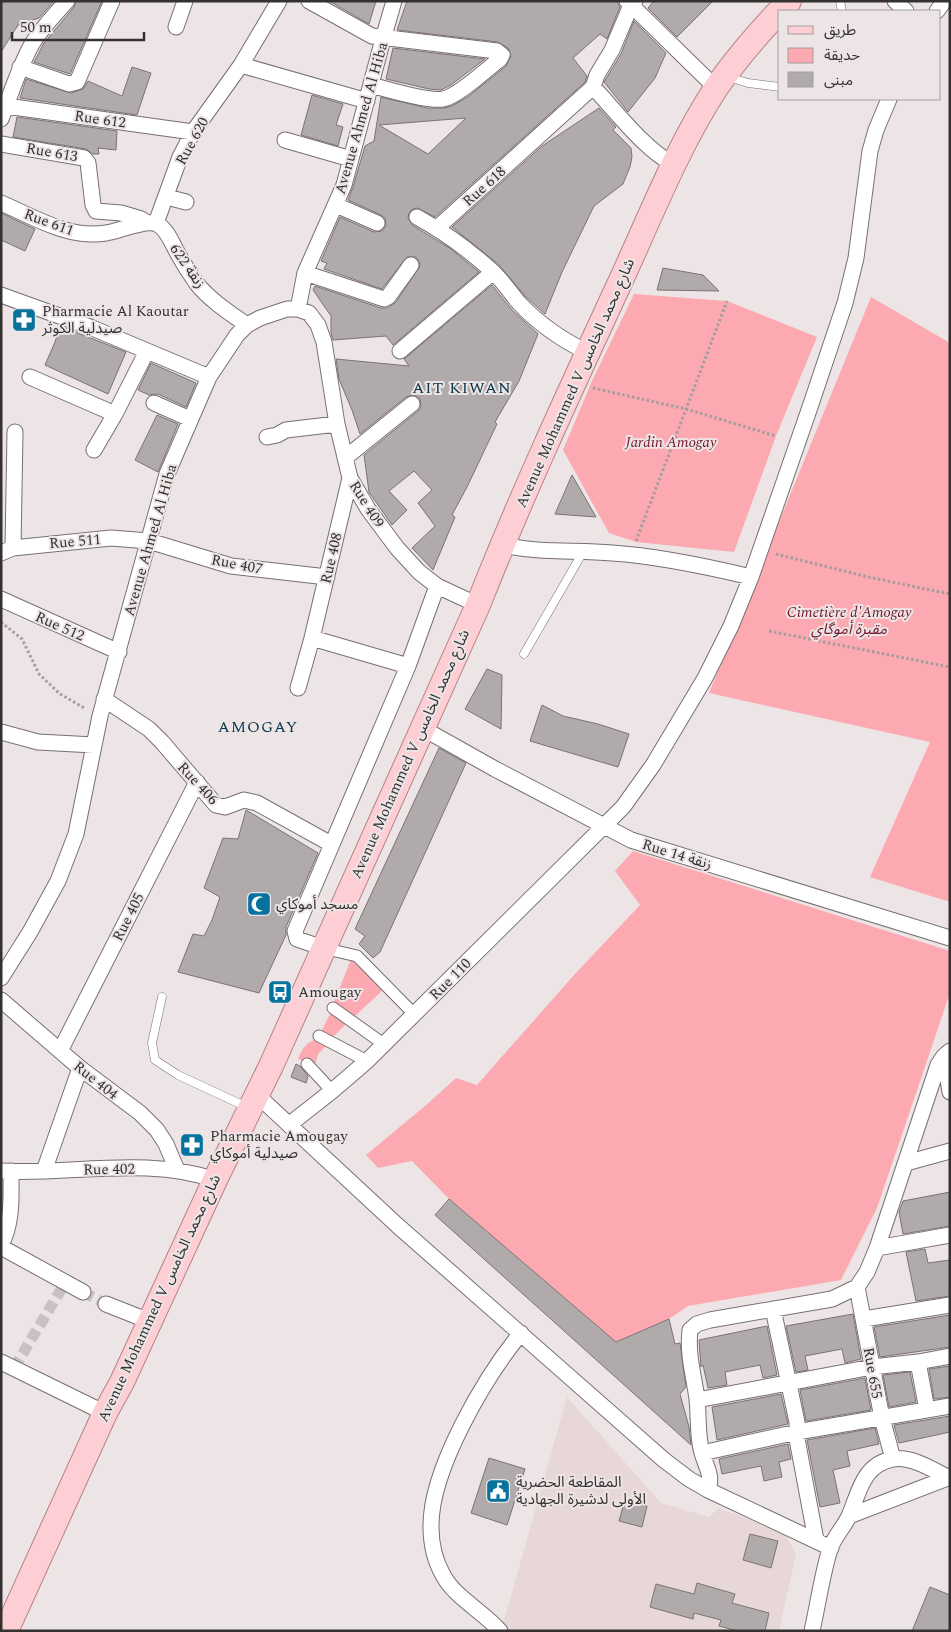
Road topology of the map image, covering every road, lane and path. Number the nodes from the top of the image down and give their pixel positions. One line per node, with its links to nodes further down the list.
1 (67, 1): 14 (street)
2 (112, 1): 14 (street)
3 (185, 1): 11 (street)
4 (279, 1): 13 (street, Rue 620)
5 (309, 1): 12 (street)
6 (394, 1): 12 (street, Avenue Ahmed Al Hiba)
7 (895, 1): 10 (street)
8 (631, 3): 15 (street); 17 (street)
9 (783, 3): 15 (main road, Avenue Mohammed V شارع محمد الخامس)
10 (905, 10)
11 (176, 26)
12 (383, 39): 16 (street, Avenue Ahmed Al Hiba); 16 (street)
13 (241, 65): 20 (street); 22 (street, Rue 620)
14 (20, 67): 21 (street)
15 (720, 82): 18 (lane); 26 (main road, Avenue Mohammed V شارع محمد الخامس)
16 (371, 85): 20 (street, Avenue Ahmed Al Hiba)
17 (594, 87): 26 (street); 34 (street, Rue 618)
18 (778, 87)
19 (889, 100): 67 (street, Rue 110)
20 (366, 101): 25 (street, Avenue Ahmed Al Hiba)
21 (4, 113): 22 (street, Rue 612)
22 (193, 132): 27 (street, Rue 620)
23 (285, 140): 25 (street)
24 (1, 144): 32 (street, Rue 613)
25 (351, 159): 30 (street, Avenue Ahmed Al Hiba)
26 (673, 164): 44 (main road, Avenue Mohammed V شارع محمد الخامس)
27 (167, 197): 28 (street); 32 (street, Rue 620)
28 (186, 202)
29 (1, 203): 32 (street, Rue 611)
30 (336, 205): 33 (street); 37 (street, Avenue Ahmed Al Hiba)
31 (417, 218): 34 (street)
32 (152, 223): 41 (street, زنقة 622)
33 (377, 223)
34 (437, 228): 36 (street)
35 (410, 265): 37 (street)
36 (493, 272): 43 (street); 44 (street)
37 (305, 273): 40 (street, Avenue Ahmed Al Hiba)
38 (1, 294): 42 (street)
39 (727, 301): 50 (path)
40 (298, 309): 41 (street, Avenue Ahmed Al Hiba); 53 (street, Rue 409)
41 (247, 325): 46 (street, Avenue Ahmed Al Hiba)
42 (147, 351): 46 (street); 51 (street)
43 (400, 351)
44 (587, 352): 47 (main road, Avenue Mohammed V شارع محمد الخامس)
45 (30, 377): 51 (street)
46 (209, 377): 52 (street, Avenue Ahmed Al Hiba)
47 (573, 383): 50 (path); 62 (main road, Avenue Mohammed V شارع محمد الخامس)
48 (154, 403): 52 (street)
49 (412, 404): 58 (street)
50 (686, 409): 55 (path); 61 (path)
51 (115, 414): 57 (street)
52 (190, 419): 60 (street, Avenue Ahmed Al Hiba)
53 (337, 424): 56 (street); 58 (street, Rue 409)
54 (15, 432): 63 (street)
55 (776, 436)
56 (267, 437)
57 (94, 450)
58 (345, 458): 59 (street, Rue 409)
59 (350, 478): 66 (street, Rue 408); 68 (street, Rue 409)
60 (149, 541): 63 (street, Rue 511); 66 (street, Rue 407); 75 (street, Avenue Ahmed Al Hiba)
61 (636, 542)
62 (502, 545): 64 (street); 71 (main road, Avenue Mohammed V شارع محمد الخامس)
63 (5, 549)
64 (583, 552): 67 (street); 76 (lane)
65 (768, 552): 69 (path)
66 (327, 577): 74 (street, Rue 408)
67 (750, 577): 86 (street, Rue 110)
68 (437, 586): 71 (street, Rue 409); 77 (street)
69 (950, 594)
70 (1, 599): 75 (street, Rue 512)
71 (478, 605): 82 (main road, Avenue Mohammed V شارع محمد الخامس)
72 (1, 622): 81 (path)
73 (769, 631): 78 (path)
74 (312, 638): 77 (street); 79 (street, Rue 408)
75 (119, 652): 80 (street, Avenue Ahmed Al Hiba)
76 (524, 654)
77 (408, 666): 87 (street)
78 (950, 667)
79 (298, 688)
80 (104, 699): 81 (street, Avenue Ahmed Al Hiba); 85 (street, Rue 406)
81 (100, 716): 84 (street, Avenue Ahmed Al Hiba)
82 (422, 728): 86 (street, Rue 14 زنقة); 89 (main road, Avenue Mohammed V شارع محمد الخامس)
83 (1, 732): 84 (street)
84 (94, 745): 90 (street, Avenue Ahmed Al Hiba)
85 (197, 782): 87 (street, Rue 406); 97 (street, Rue 405)
86 (604, 827): 88 (street, Rue 14 زنقة); 94 (street, Rue 110)
87 (331, 844): 89 (street)
88 (950, 938)
89 (323, 948): 94 (street); 104 (main road, Avenue Mohammed V شارع محمد الخامس)
90 (1, 978)
91 (162, 997): 104 (lane)
92 (1, 1000): 97 (street, Rue 404)
93 (333, 1008): 96 (street)
94 (414, 1014): 96 (street, Rue 110)
95 (319, 1036): 99 (street)
96 (384, 1044): 99 (street, Rue 110)
97 (60, 1051): 101 (street, Rue 404)
98 (947, 1054): 103 (street); 107 (street)
99 (367, 1061): 102 (street, Rue 110)
100 (307, 1064): 102 (street)
101 (80, 1068): 108 (street, Rue 404); 110 (street)
102 (332, 1092): 105 (street, Rue 110)
103 (950, 1092)
104 (254, 1102): 105 (street); 111 (main road, Avenue Mohammed V شارع محمد الخامس)
105 (290, 1124): 122 (street)
106 (950, 1151): 107 (street)
107 (906, 1163): 114 (street)
108 (177, 1170): 110 (street, Rue 402); 111 (street, Rue 402)
109 (6, 1171): 110 (street, Rue 402); 113 (street)
110 (44, 1171)
111 (215, 1180): 121 (main road, Avenue Mohammed V شارع محمد الخامس)
112 (950, 1235): 114 (street)
113 (1, 1246): 116 (street)
114 (877, 1248): 115 (street)
115 (857, 1286): 119 (street); 120 (street, Rue 655)
116 (82, 1292)
117 (106, 1304): 121 (street)
118 (950, 1305): 120 (street)
119 (774, 1309): 127 (street); 128 (street)
120 (864, 1319): 126 (street, Rue 655)
121 (149, 1321): 131 (main road, Avenue Mohammed V شارع محمد الخامس)
122 (521, 1333): 137 (street); 142 (street)
123 (950, 1356): 125 (street)
124 (1, 1362): 131 (street)
125 (918, 1362): 126 (street); 130 (street)
126 (872, 1367): 127 (street); 132 (street, Rue 655)
127 (788, 1383): 128 (street); 133 (street)
128 (697, 1400): 134 (street)
129 (950, 1406): 130 (street)
130 (928, 1410): 132 (street)
131 (105, 1413): 141 (main road, Avenue Mohammed V شارع محمد الخامس)
132 (882, 1418): 133 (street); 135 (street, Rue 655)
133 (798, 1432): 134 (street); 139 (street)
134 (702, 1453): 137 (street)
135 (893, 1459): 136 (street); 138 (street)
136 (948, 1477): 138 (street)
137 (708, 1490): 139 (street)
138 (848, 1516): 140 (street)
139 (816, 1540): 140 (street)
140 (831, 1548): 143 (street)
141 (6, 1631)
142 (500, 1631)
143 (812, 1631)

